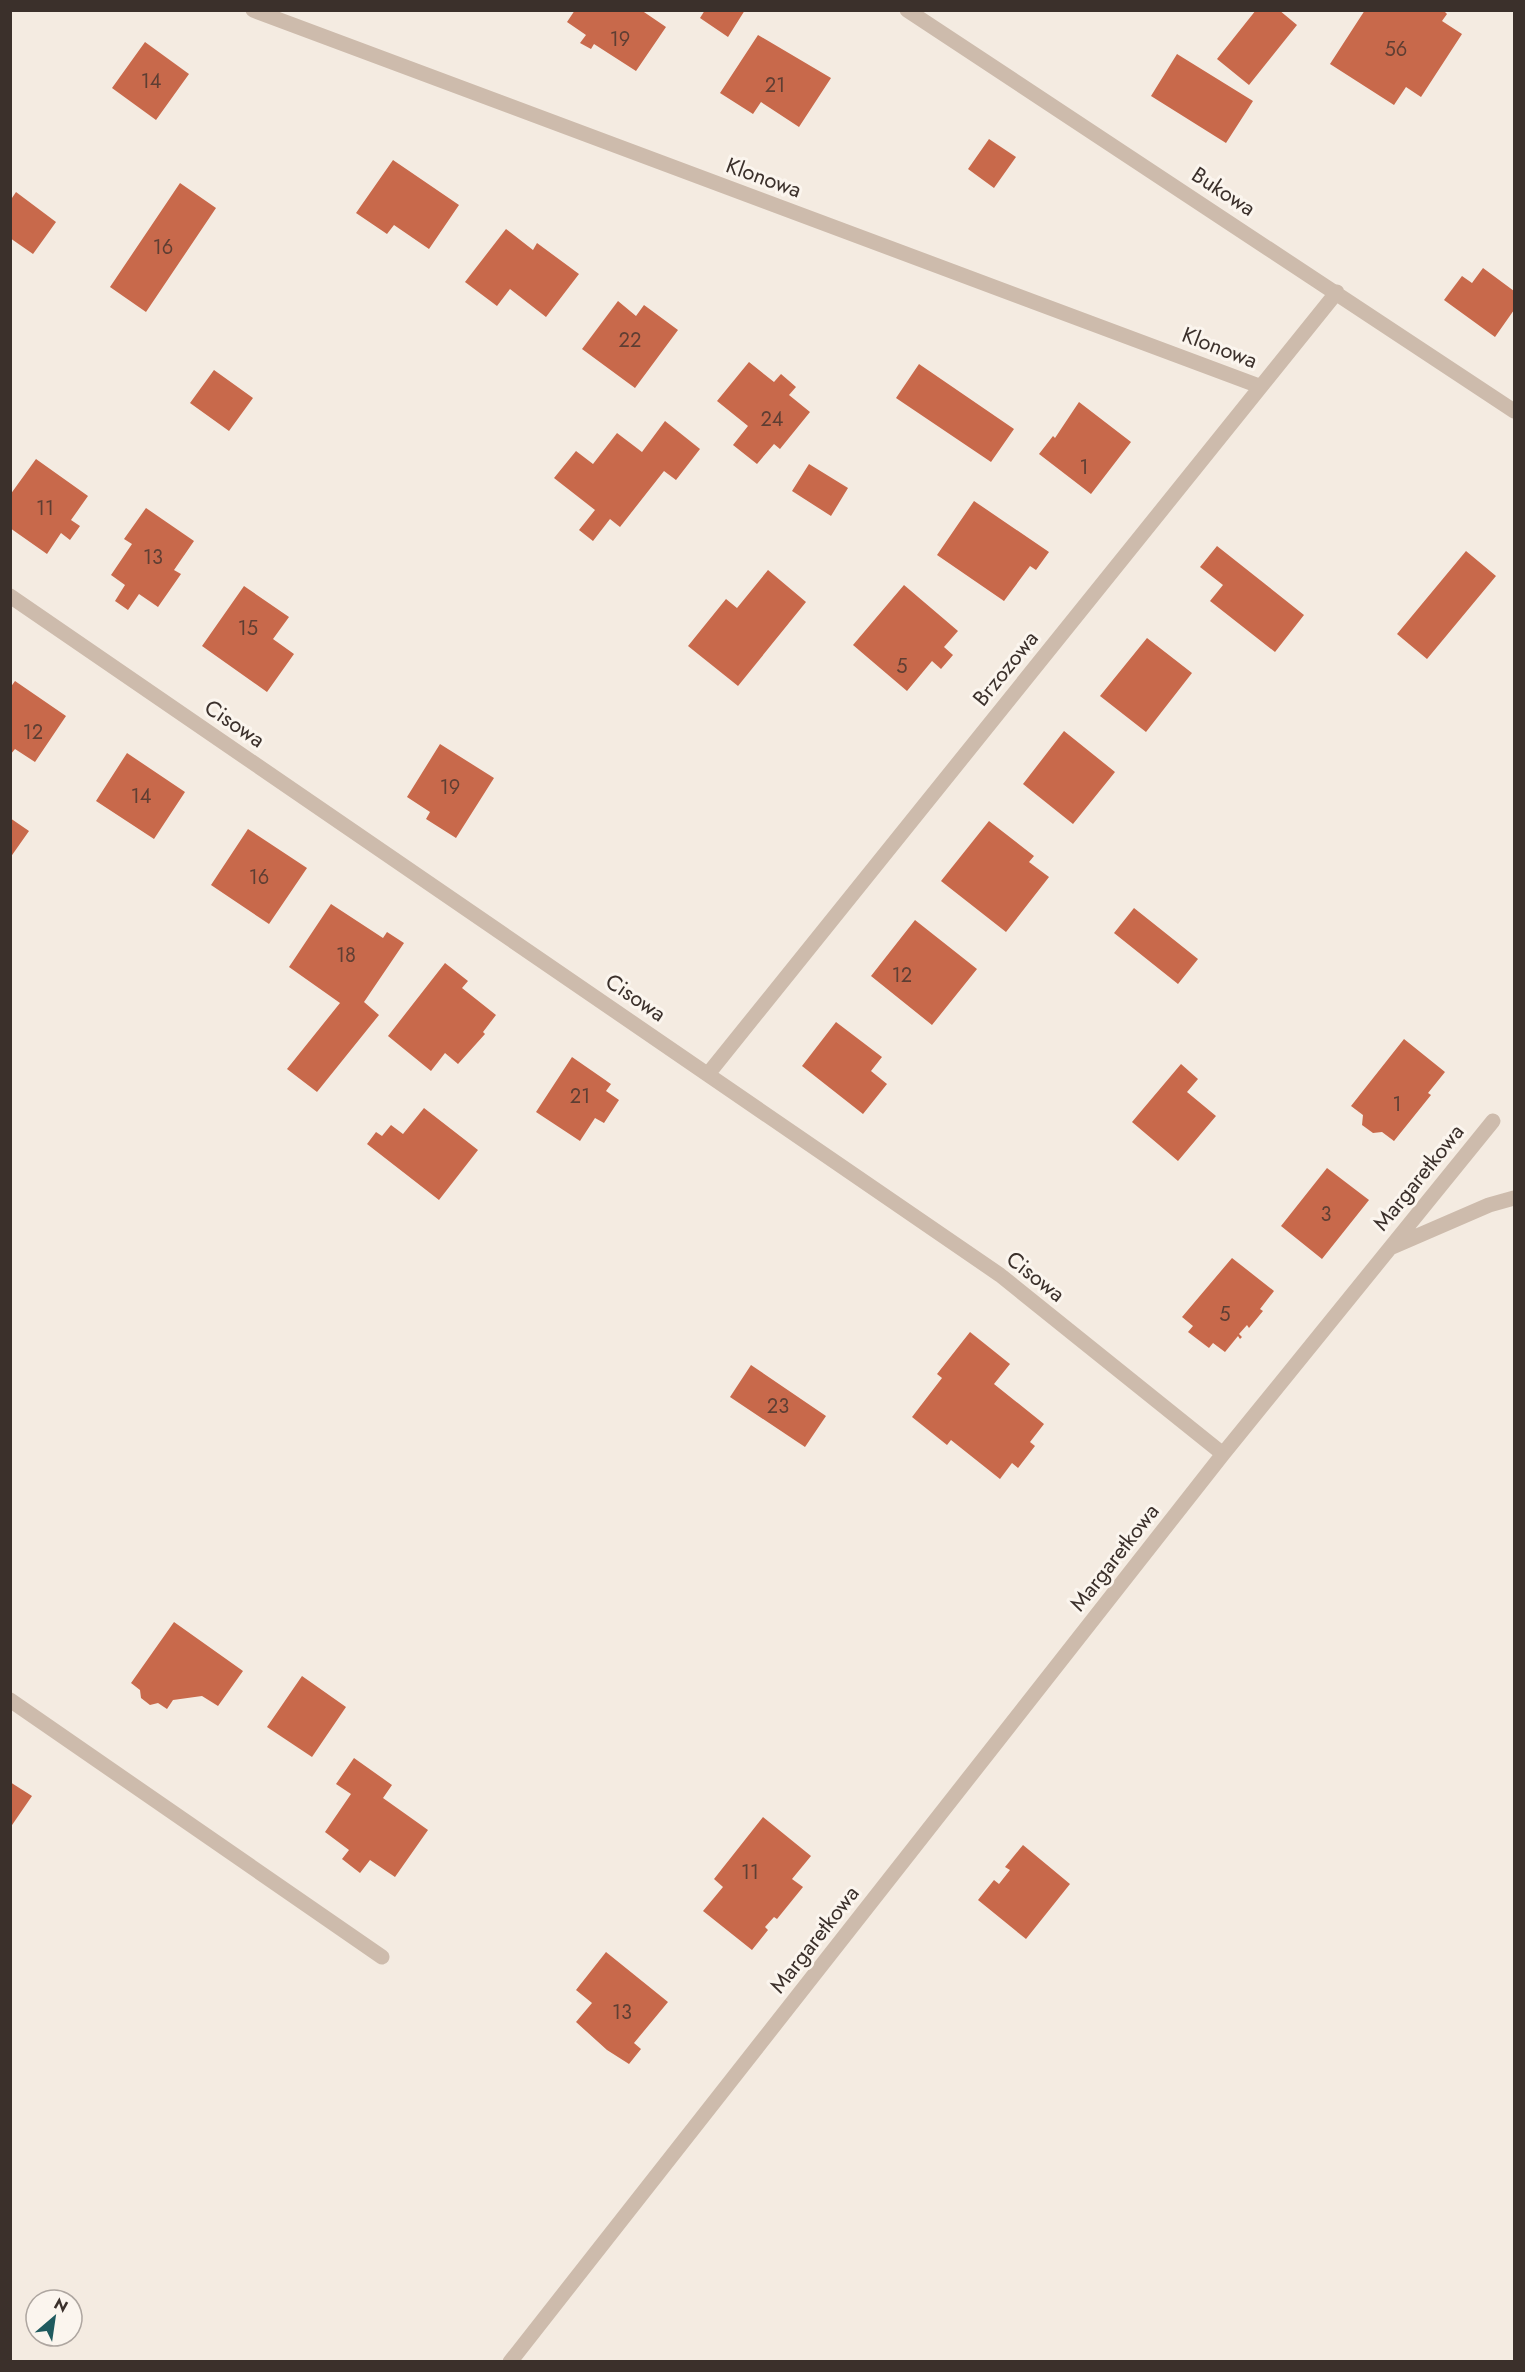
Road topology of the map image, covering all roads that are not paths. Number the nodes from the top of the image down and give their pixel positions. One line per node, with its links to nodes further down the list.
1 (253, 10): 4 (street, Klonowa)
2 (907, 10): 3 (street, Bukowa)
3 (1337, 292): 4 (street, Brzozowa); 5 (street, Bukowa)
4 (1259, 386): 7 (street, Brzozowa)
5 (1515, 411)
6 (10, 596): 7 (street, Cisowa)
7 (708, 1074): 11 (street, Cisowa)
8 (1493, 1121): 10 (street, Margaretkowa)
9 (1515, 1198): 10 (street)
10 (1389, 1249): 11 (street, Margaretkowa)
11 (1223, 1454): 14 (street, Margaretkowa)
12 (10, 1700): 13 (street)
13 (382, 1957)
14 (510, 2361)

